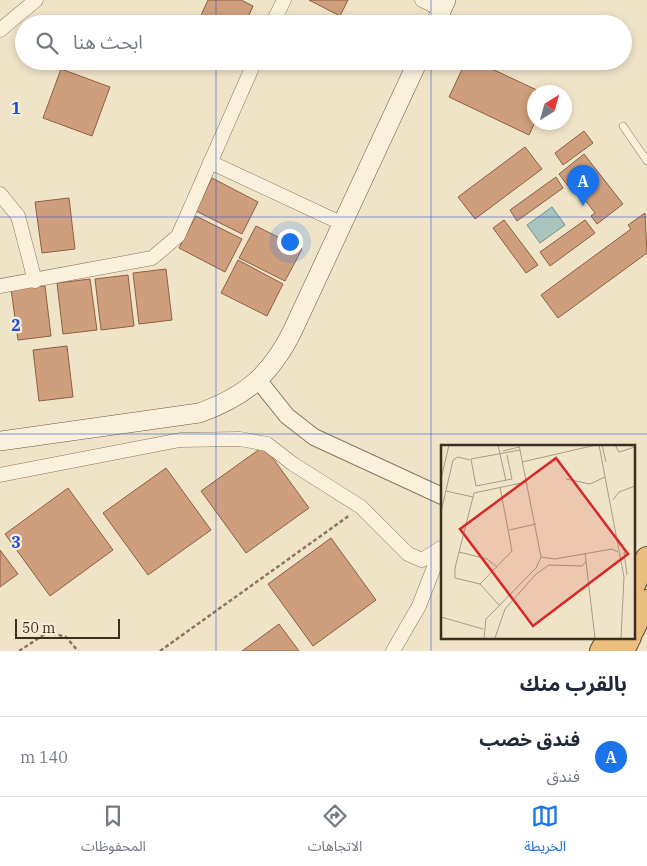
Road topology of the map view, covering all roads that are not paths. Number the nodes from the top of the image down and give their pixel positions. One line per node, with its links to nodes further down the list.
1 (36, 0): 5 (street)
2 (284, 0): 6 (street)
3 (422, 0): 4 (street)
4 (441, 11)
5 (18, 15)
6 (276, 15)
7 (15, 18): 8 (street)
8 (0, 30)
9 (251, 70): 13 (street)
10 (414, 70): 15 (main road)
11 (623, 126): 12 (lane)
12 (647, 161)
13 (210, 162): 15 (street); 16 (street)
14 (0, 194): 16 (street)
15 (343, 224): 18 (main road)
16 (34, 281): 17 (street)
17 (0, 286)
18 (259, 381): 19 (main road); 21 (street)
19 (0, 441)
20 (0, 475): 22 (street)
21 (441, 496)
22 (441, 548)
23 (441, 550): 30 (street)
24 (642, 563): 25 (highway)
25 (634, 584)
26 (647, 601): 27 (highway)
27 (634, 628)
28 (608, 638): 31 (highway)
29 (630, 638): 32 (highway)
30 (393, 651)
31 (601, 651)
32 (623, 651)

